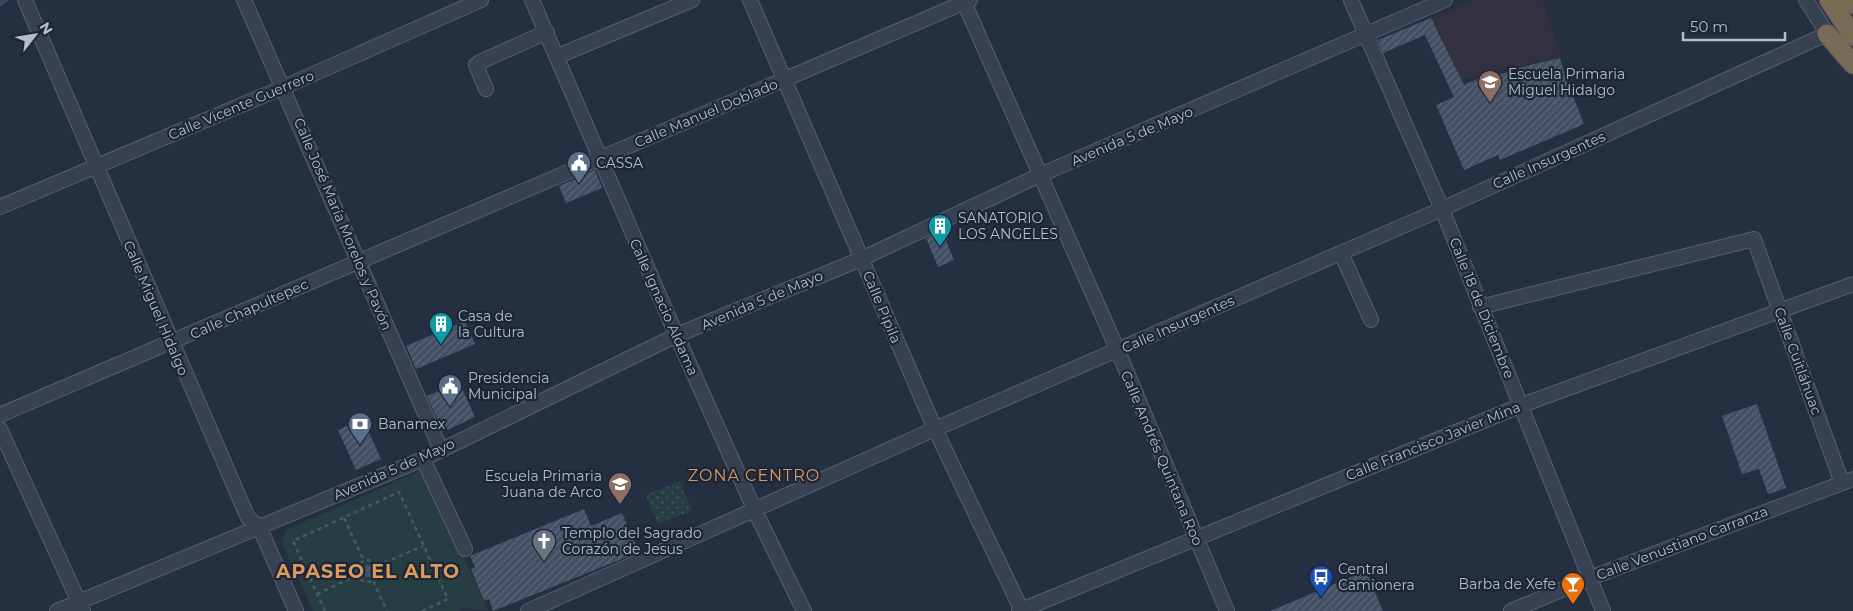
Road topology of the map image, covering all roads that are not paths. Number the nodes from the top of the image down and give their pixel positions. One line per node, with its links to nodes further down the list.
1 (25, 0): 25 (street, Calle Miguel Hidalgo)
2 (244, 0): 22 (street, Calle José María Morelos y Pavón)
3 (481, 0): 22 (street, Calle Vicente Guerrero)
4 (532, 0): 14 (street, Calle Ignacio Aldama)
5 (692, 0): 18 (street)
6 (750, 0): 21 (street, Calle Pípila)
7 (1352, 0): 16 (street, Calle 18 de Diciembre)
8 (1445, 0): 16 (street, Avenida 5 de Mayo)
9 (1806, 0): 15 (street)
10 (1829, 0): 17 (highway)
11 (1850, 0): 13 (highway)
12 (966, 1): 21 (street, Calle Manuel Doblado); 26 (street, Calle Andrés Quintana Roo)
13 (1853, 4)
14 (547, 32): 18 (street, Calle Ignacio Aldama); 23 (street)
15 (1827, 34): 19 (highway); 20 (street); 28 (street, Calle Insurgentes)
16 (1365, 35): 26 (street, Avenida 5 de Mayo); 28 (street, Calle 18 de Diciembre)
17 (1853, 36)
18 (558, 56): 24 (street, Calle Ignacio Aldama)
19 (1853, 64)
20 (1853, 71)
21 (785, 79): 24 (street, Calle Manuel Doblado); 30 (street, Calle Pípila)
22 (284, 87): 25 (street, Calle Vicente Guerrero); 31 (street, Calle José María Morelos y Pavón)
23 (486, 89)
24 (599, 159): 31 (street, Calle Manuel Doblado); 36 (street, Calle Ignacio Aldama)
25 (96, 166): 27 (street, Calle Vicente Guerrero); 37 (street, Calle Miguel Hidalgo)
26 (1040, 175): 30 (street, Avenida 5 de Mayo); 38 (street, Calle Andrés Quintana Roo)
27 (0, 207)
28 (1442, 208): 29 (street, Calle Insurgentes); 33 (street, Calle 18 de Diciembre)
29 (1341, 253): 35 (street); 38 (street, Calle Insurgentes)
30 (862, 259): 36 (street, Avenida 5 de Mayo); 42 (street, Calle Pípila)
31 (358, 261): 37 (street, Calle Chapultepec); 43 (street, Calle José María Morelos y Pavón)
32 (1853, 284): 34 (street, Calle Francisco Javier Mina)
33 (1480, 307): 34 (street, Calle Cuitláhuac); 39 (street, Calle 18 de Diciembre)
34 (1779, 310): 39 (street, Calle Francisco Javier Mina); 45 (street, Calle Cuitláhuac)
35 (1371, 320)
36 (677, 335): 43 (street, Avenida 5 de Mayo); 46 (street, Calle Ignacio Aldama)
37 (171, 344): 40 (street, Calle Chapultepec); 47 (street, Calle Miguel Hidalgo)
38 (1118, 351): 42 (street, Calle Insurgentes); 48 (street, Calle Andrés Quintana Roo)
39 (1522, 405): 48 (street, Calle Francisco Javier Mina); 50 (street, Calle 18 de Diciembre)
40 (0, 415)
41 (0, 429): 51 (street)
42 (935, 430): 46 (street, Calle Insurgentes); 56 (street, Calle Pípila)
43 (441, 450): 44 (street, Avenida 5 de Mayo)
44 (423, 459): 47 (street, Avenida 5 de Mayo); 49 (street)
45 (1847, 481): 50 (street, Calle Venustiano Carranza)
46 (755, 511): 54 (street, Calle Insurgentes); 55 (street, Calle Ignacio Aldama)
47 (259, 526): 51 (street, Avenida 5 de Mayo); 53 (street, Calle Miguel Hidalgo)
48 (1195, 538): 56 (street, Calle Francisco Javier Mina); 57 (street, Calle Andrés Quintana Roo)
49 (465, 548)
50 (1590, 578): 58 (street, Calle Venustiano Carranza); 59 (street, Calle 18 de Diciembre)
51 (81, 606): 52 (street, Avenida 5 de Mayo)
52 (57, 611)
53 (296, 611)
54 (528, 611)
55 (804, 611)
56 (1021, 611)
57 (1227, 611)
58 (1512, 611)
59 (1603, 611)

